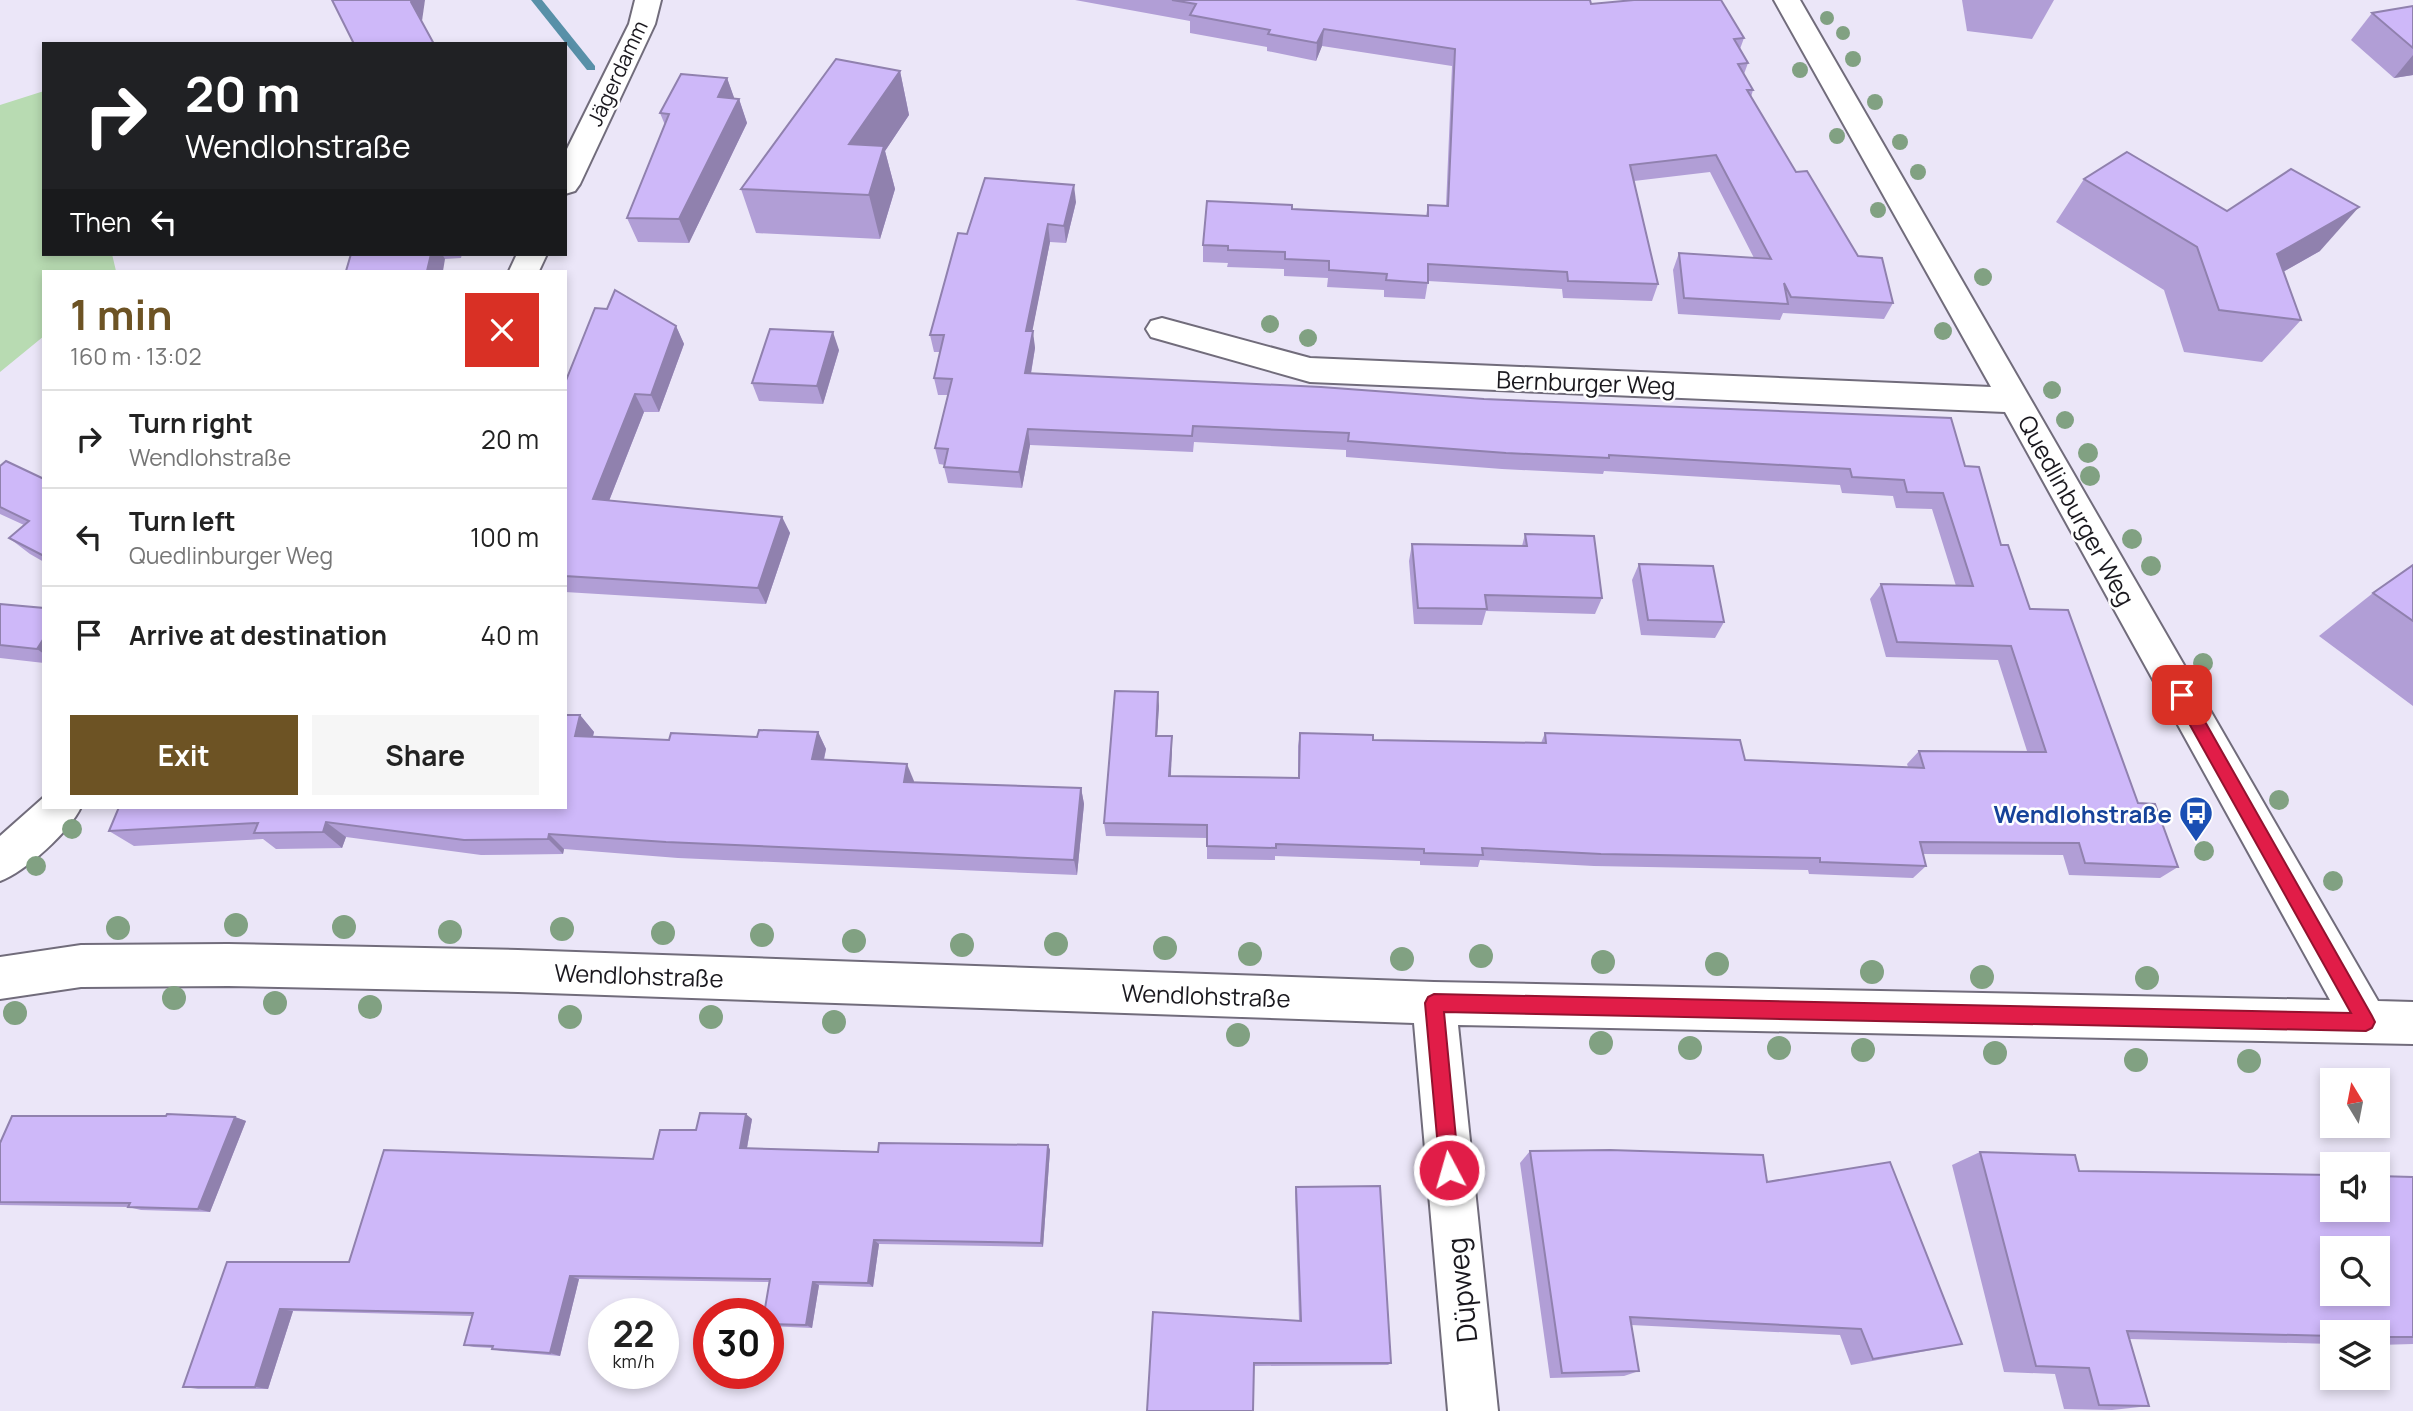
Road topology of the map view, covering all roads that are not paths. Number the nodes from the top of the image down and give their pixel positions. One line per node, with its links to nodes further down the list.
1 (648, 0): 3 (street, Jägerdamm)
2 (1787, 0): 5 (street, Quedlinburger Weg)
3 (567, 180)
4 (1162, 329): 5 (street, Bernburger Weg)
5 (2016, 400): 10 (street, Quedlinburger Weg)
6 (59, 809): 7 (street)
7 (0, 862)
8 (0, 978): 9 (street, Wendlohstraße)
9 (1434, 1003): 10 (street, Wendlohstraße); 12 (street, Düpweg)
10 (2366, 1022): 11 (street, Wendlohstraße)
11 (2413, 1023)
12 (1473, 1411)

